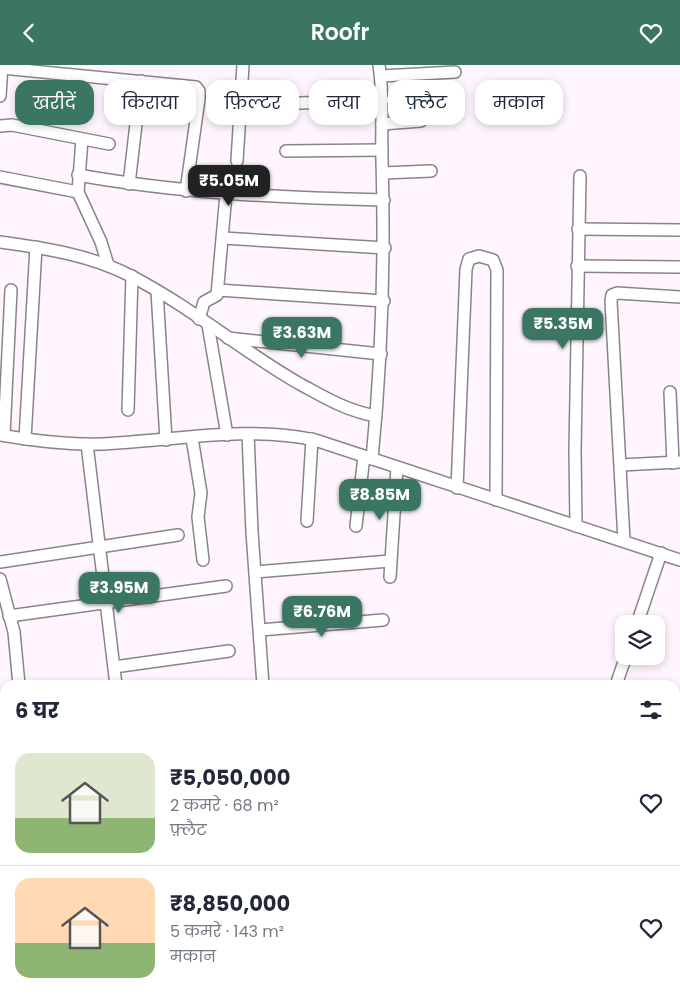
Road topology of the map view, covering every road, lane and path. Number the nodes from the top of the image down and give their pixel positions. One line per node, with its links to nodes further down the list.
1 (243, 65): 20 (street)
2 (2, 67): 5 (street); 7 (street)
3 (380, 70): 4 (street); 8 (street)
4 (455, 72)
5 (131, 80)
6 (196, 89): 10 (street)
7 (0, 96)
8 (383, 101): 9 (street); 11 (street)
9 (299, 103)
10 (196, 114)
11 (382, 124): 12 (street); 18 (street)
12 (388, 124)
13 (0, 125): 16 (street)
14 (136, 125): 26 (street)
15 (195, 125): 27 (street)
16 (82, 139): 17 (street); 23 (street)
17 (109, 144)
18 (382, 150): 19 (street); 22 (street)
19 (286, 151)
20 (237, 161)
21 (431, 171): 22 (street)
22 (383, 173): 30 (street)
23 (78, 175): 26 (street); 28 (street)
24 (580, 175): 31 (street)
25 (0, 177): 28 (street)
26 (129, 184): 27 (street)
27 (186, 191): 29 (street)
28 (78, 192): 37 (street)
29 (226, 194): 30 (street); 33 (street)
30 (384, 200): 36 (street)
31 (578, 229): 32 (street); 38 (street)
32 (680, 230)
33 (223, 238): 36 (street); 42 (street)
34 (0, 242): 35 (street)
35 (36, 247): 37 (street); 56 (street)
36 (385, 248): 45 (street)
37 (108, 265): 40 (street)
38 (577, 266): 39 (street); 68 (street)
39 (680, 267)
40 (132, 276): 43 (street); 50 (street)
41 (11, 290): 53 (street)
42 (218, 290): 45 (street); 46 (street)
43 (157, 291): 46 (street); 58 (street)
44 (680, 297): 62 (street)
45 (384, 301): 48 (street)
46 (204, 322): 47 (street); 54 (street)
47 (226, 337): 48 (street); 51 (street)
48 (381, 354): 51 (street)
49 (670, 393): 61 (street)
50 (128, 410)
51 (376, 416): 60 (street)
52 (248, 433): 54 (street); 57 (street); 77 (street)
53 (2, 435): 56 (street)
54 (227, 435): 55 (street)
55 (192, 438): 58 (street); 73 (street)
56 (24, 439): 59 (street)
57 (312, 439): 60 (street); 66 (street)
58 (166, 440): 59 (street)
59 (86, 444): 71 (street)
60 (368, 458): 63 (street); 67 (street)
61 (677, 463): 62 (street)
62 (621, 465): 70 (street)
63 (397, 467): 64 (street); 75 (street)
64 (458, 488): 65 (street); 65 (street)
65 (496, 500): 68 (street)
66 (307, 521)
67 (356, 526)
68 (576, 526): 70 (street)
69 (178, 535): 71 (street)
70 (624, 541): 72 (street)
71 (99, 546): 76 (street); 81 (street)
72 (661, 553): 74 (street); 82 (street)
73 (203, 560)
74 (680, 560)
75 (390, 561): 77 (street); 78 (street)
76 (0, 562)
77 (255, 571): 85 (street)
78 (390, 577)
79 (0, 579): 83 (street)
80 (226, 586): 81 (street)
81 (106, 602): 83 (street); 88 (street)
82 (640, 615)
83 (10, 617): 89 (street)
84 (383, 621): 85 (street)
85 (260, 630): 91 (street)
86 (229, 651): 88 (street)
87 (623, 665): 92 (street)
88 (114, 667): 90 (street)
89 (19, 680)
90 (115, 680)
91 (263, 680)
92 (618, 680)

